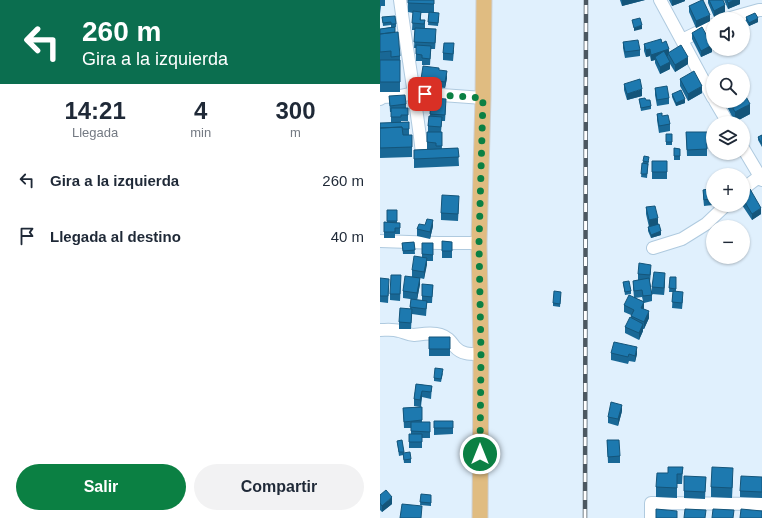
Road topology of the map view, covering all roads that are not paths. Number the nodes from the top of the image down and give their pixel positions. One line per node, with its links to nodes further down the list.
1 (400, 0): 9 (street)
2 (484, 0): 10 (main road)
3 (660, 0): 7 (street)
4 (762, 10): 5 (street)
5 (750, 13)
6 (706, 28): 7 (street)
7 (682, 40): 8 (street)
8 (706, 85)
9 (414, 93): 10 (street); 11 (street); 12 (street)
10 (483, 98): 18 (main road)
11 (380, 100)
12 (422, 153)
13 (750, 160): 14 (street)
14 (761, 178): 15 (street)
15 (750, 185)
16 (719, 212): 19 (street)
17 (380, 241): 18 (street)
18 (479, 243): 21 (main road)
19 (653, 248)
20 (380, 330): 21 (street)
21 (481, 354): 23 (main road)
22 (762, 504): 24 (street)
23 (480, 518)
24 (651, 518)

